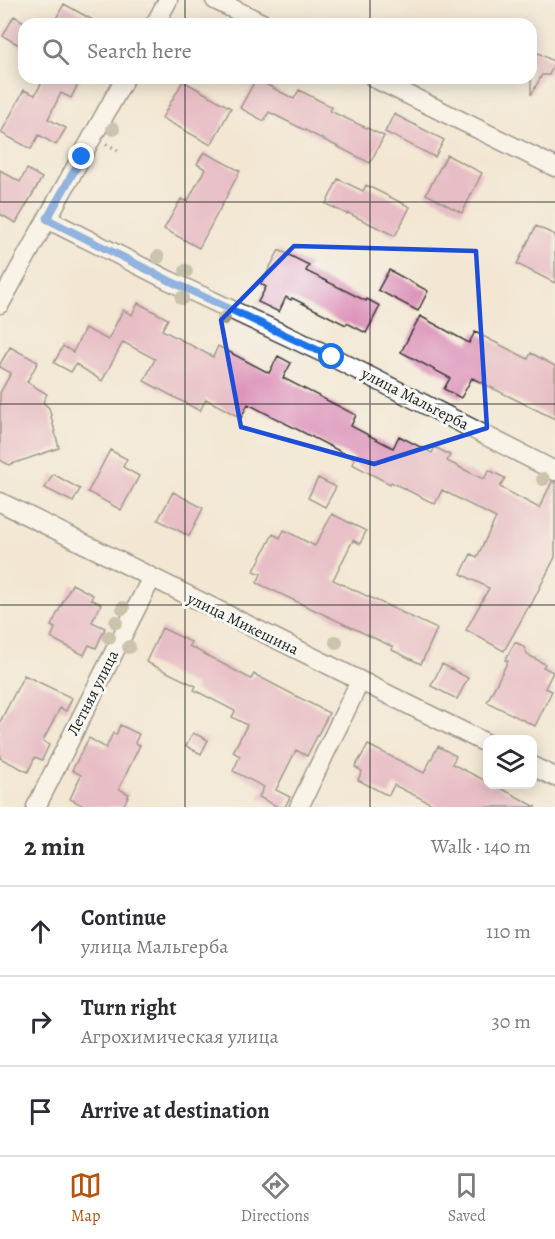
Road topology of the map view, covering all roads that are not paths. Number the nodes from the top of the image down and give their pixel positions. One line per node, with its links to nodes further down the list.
1 (168, 0): 3 (street)
2 (215, 0): 4 (street)
3 (158, 18)
4 (252, 18)
5 (122, 84): 8 (street)
6 (386, 84): 7 (street)
7 (555, 167)
8 (47, 219): 9 (street); 10 (street, улица Мальгерба)
9 (0, 304)
10 (555, 471)
11 (0, 502): 12 (street, улица Микешина)
12 (151, 579): 13 (street, улица Микешина); 17 (street, Летняя улица)
13 (360, 681): 14 (street, улица Микешина); 18 (street)
14 (483, 742)
15 (537, 768): 16 (street)
16 (555, 777)
17 (36, 807)
18 (298, 807)

